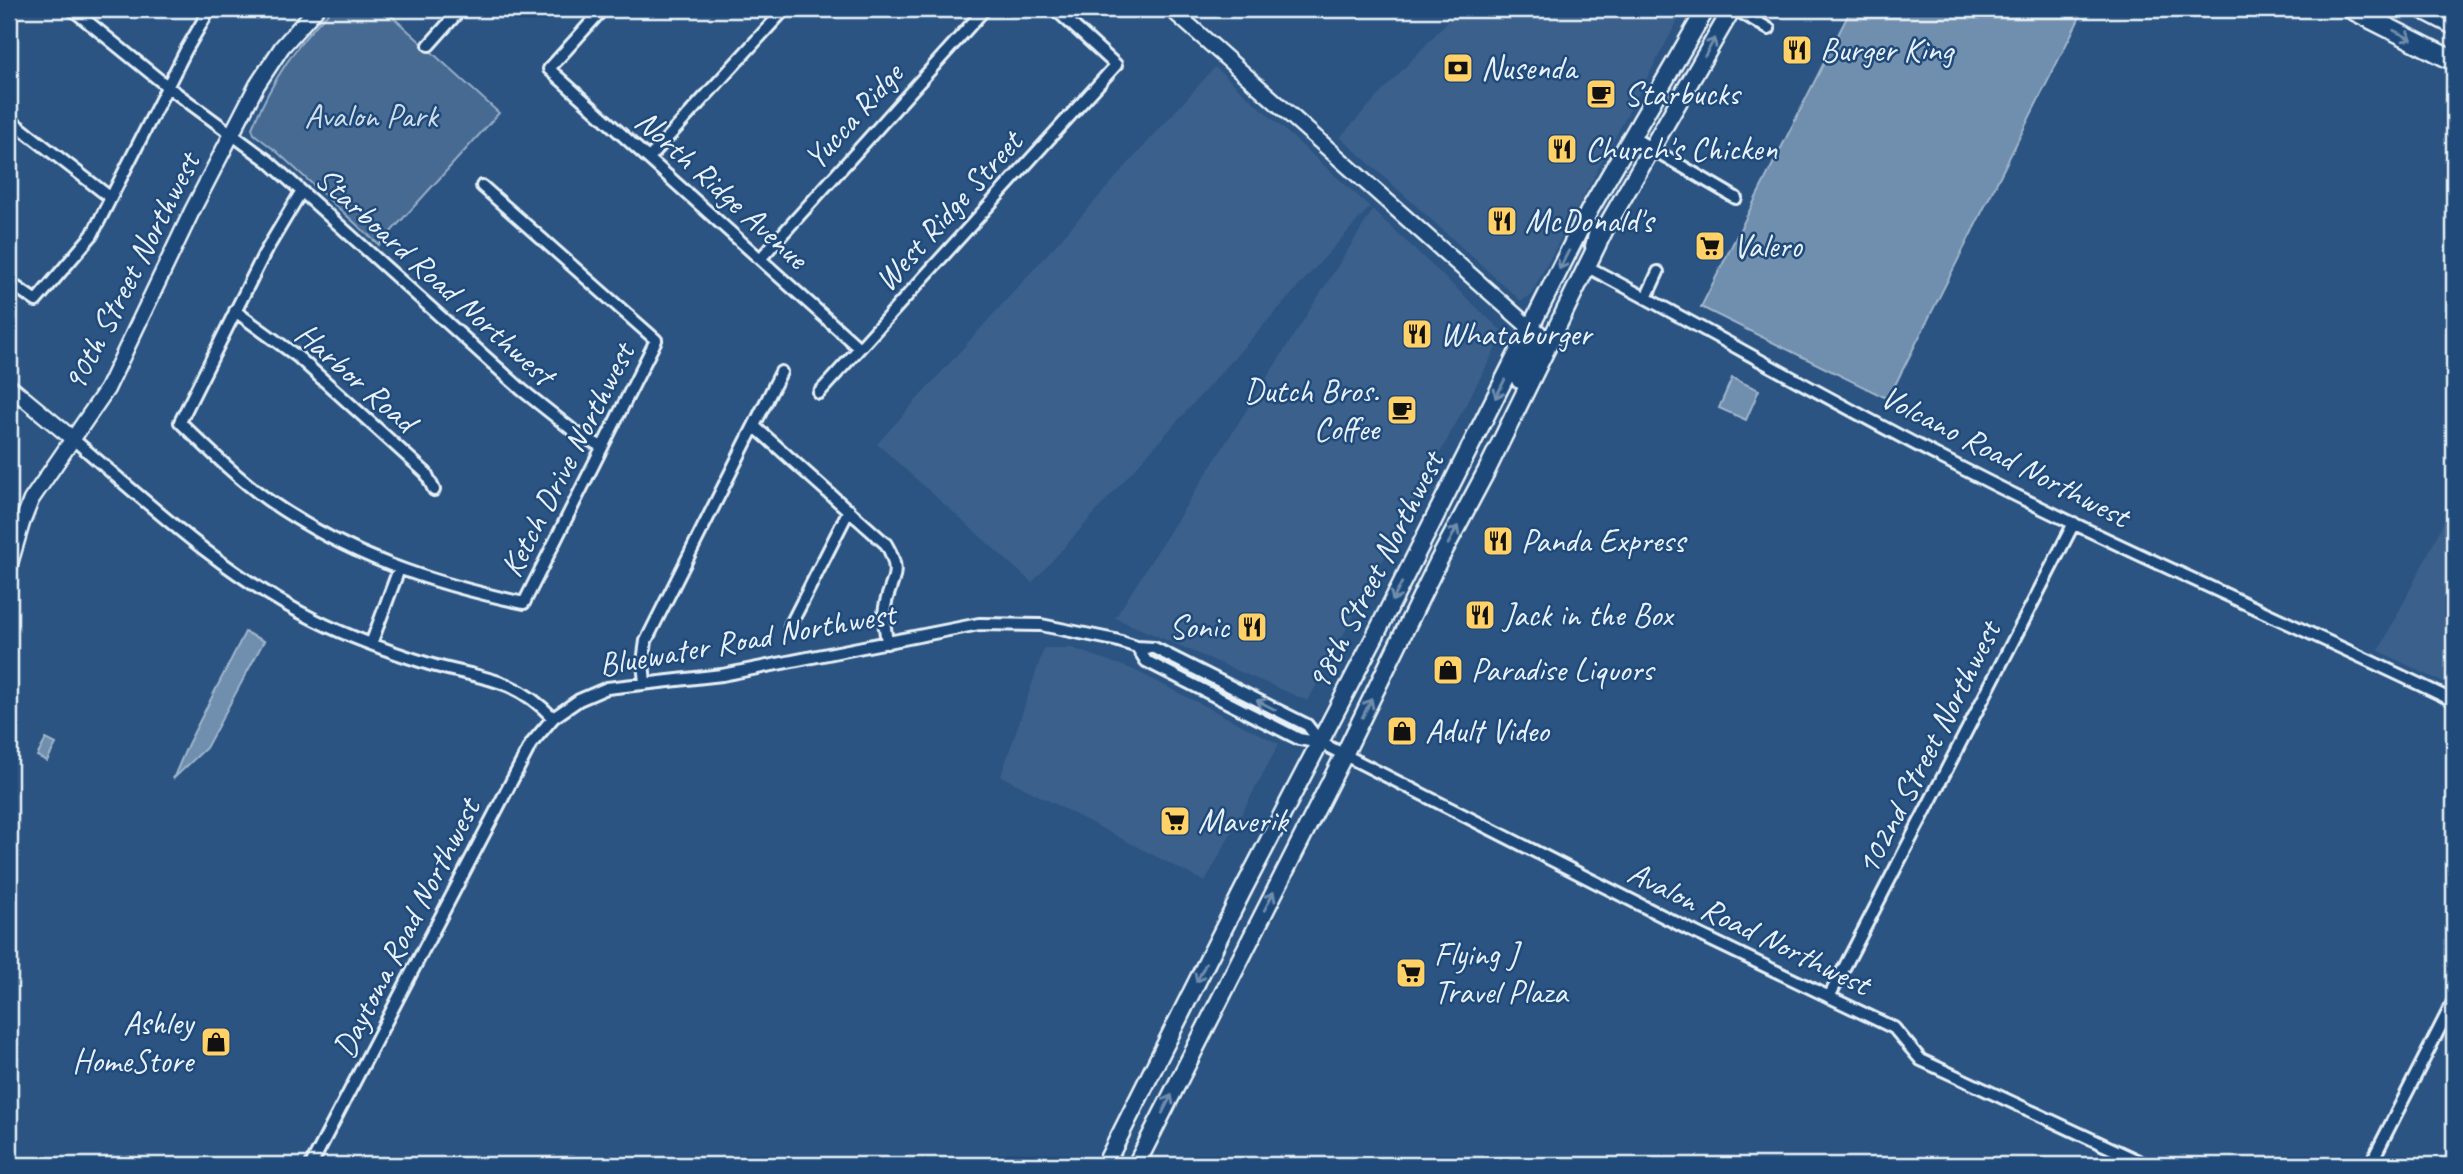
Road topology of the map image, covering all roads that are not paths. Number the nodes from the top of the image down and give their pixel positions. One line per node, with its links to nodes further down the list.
1 (72, 9): 18 (street, Starboard Road Northwest)
2 (210, 9): 18 (street)
3 (316, 9): 20 (street, 90th Street Northwest)
4 (461, 9): 16 (street)
5 (603, 9): 23 (street, North Ridge Avenue)
6 (785, 9): 23 (street)
7 (985, 9): 29 (street, Yucca Ridge)
8 (1055, 9): 37 (street, West Ridge Street)
9 (1171, 9): 36 (street)
10 (1706, 9): 21 (main road, 98th Street Northwest)
11 (1733, 9): 15 (street); 22 (main road, 98th Street Northwest, one-way to 11)
12 (2351, 9): 17 (main road, one-way to 17)
13 (2423, 9): 14 (main road)
14 (2454, 25)
15 (1769, 29)
16 (429, 45)
17 (2454, 61)
18 (169, 87): 20 (street, Starboard Road Northwest); 26 (street)
19 (9, 119): 26 (street)
20 (232, 134): 25 (street, Starboard Road Northwest); 43 (street, 90th Street Northwest)
21 (1632, 137): 22 (street); 28 (main road, 98th Street Northwest)
22 (1651, 148): 27 (street); 30 (main road, 98th Street Northwest)
23 (649, 158): 29 (street, North Ridge Avenue)
24 (482, 186): 44 (street, Ketch Drive Northwest)
25 (301, 191): 35 (street); 44 (street, Starboard Road Northwest)
26 (111, 198): 32 (street)
27 (1736, 198)
28 (1590, 224): 30 (street); 34 (main road); 36 (main road, 98th Street Northwest, one-way to 36)
29 (761, 258): 37 (street, North Ridge Avenue)
30 (1586, 266): 33 (street, Volcano Road Northwest); 34 (main road, 98th Street Northwest)
31 (1658, 272): 33 (street)
32 (9, 282)
33 (1646, 298): 47 (street, Volcano Road Northwest)
34 (1565, 308): 41 (main road, 98th Street Northwest)
35 (236, 310): 45 (street, Harbor Road); 49 (street)
36 (1530, 328): 41 (main road); 56 (main road, 98th Street Northwest, one-way to 56)
37 (859, 348): 40 (street, West Ridge Street)
38 (781, 372): 42 (street)
39 (9, 386): 43 (street)
40 (819, 393)
41 (1514, 415): 57 (main road, 98th Street Northwest, one-way to 41)
42 (754, 426): 46 (street); 53 (street)
43 (73, 439): 48 (street, 90th Street Northwest); 52 (street)
44 (602, 447): 49 (street, Ketch Drive Northwest)
45 (434, 490)
46 (849, 510): 50 (street); 51 (street)
47 (2074, 523): 54 (street, Volcano Road Northwest); 58 (street, 102nd Street Northwest)
48 (9, 567)
49 (399, 569): 52 (street)
50 (790, 626)
51 (887, 643): 53 (street, Bluewater Road Northwest); 56 (street, Bluewater Road Northwest)
52 (371, 644): 55 (street)
53 (645, 682): 55 (street, Bluewater Road Northwest)
54 (2454, 701)
55 (553, 718): 60 (street, Daytona Road Northwest)
56 (1321, 743): 57 (street, Avalon Road Northwest); 61 (main road, 98th Street Northwest, one-way to 61)
57 (1344, 755): 58 (street, Avalon Road Northwest); 62 (main road, 98th Street Northwest, one-way to 57)
58 (1829, 997): 63 (street, Avalon Road Northwest)
59 (2454, 1000): 64 (street)
60 (311, 1165)
61 (1105, 1165)
62 (1136, 1165)
63 (2147, 1165)
64 (2370, 1165)

